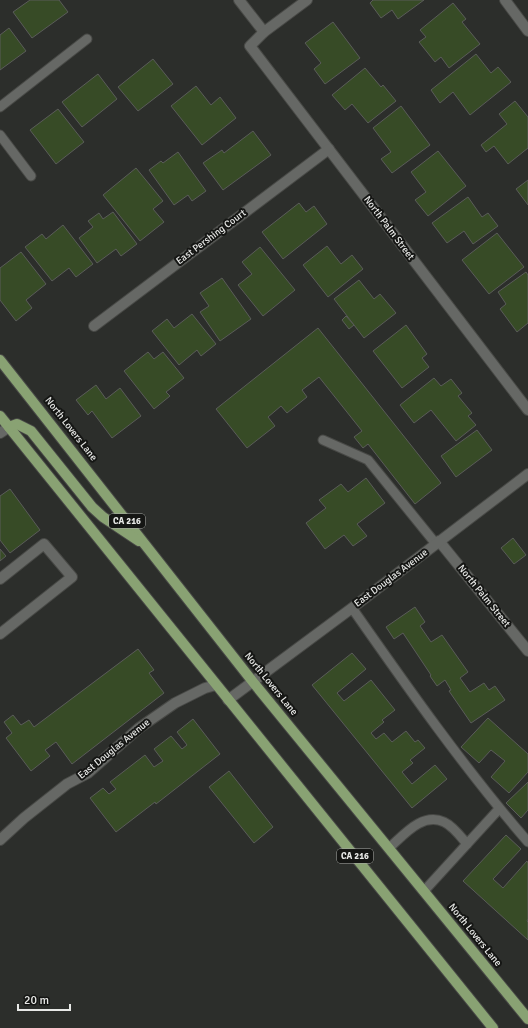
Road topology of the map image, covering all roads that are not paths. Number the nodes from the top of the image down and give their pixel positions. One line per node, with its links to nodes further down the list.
1 (239, 0): 5 (street)
2 (307, 0): 5 (street)
3 (505, 0): 4 (street)
4 (528, 31)
5 (264, 32): 9 (street, North Palm Street)
6 (87, 39): 7 (lane)
7 (0, 107)
8 (0, 134): 10 (lane)
9 (329, 149): 11 (street, East Pershing Court); 13 (street, North Palm Street)
10 (31, 176)
11 (94, 326)
12 (0, 360): 20 (main road, North Lovers Lane / CA 216)
13 (528, 410)
14 (0, 416): 15 (main road, CA 216)
15 (9, 427): 16 (street); 20 (main road); 26 (main road, CA 216)
16 (0, 433)
17 (323, 440): 19 (lane)
18 (528, 474): 19 (street, East Douglas Avenue)
19 (437, 543): 22 (street, East Douglas Avenue); 24 (street, North Palm Street)
20 (147, 546): 25 (main road, North Lovers Lane / CA 216)
21 (0, 579): 23 (street)
22 (352, 608): 25 (street, East Douglas Avenue); 28 (lane)
23 (0, 634)
24 (528, 651)
25 (253, 682): 27 (street, East Douglas Avenue); 32 (main road, North Lovers Lane / CA 216)
26 (216, 685): 27 (main road, CA 216); 29 (street, East Douglas Avenue)
27 (228, 700): 35 (main road, CA 216)
28 (500, 809): 30 (lane); 31 (lane)
29 (0, 840)
30 (528, 842)
31 (467, 844): 32 (lane); 33 (lane)
32 (388, 848): 33 (main road, North Lovers Lane / CA 216)
33 (424, 891): 34 (main road, North Lovers Lane / CA 216)
34 (528, 1019)
35 (493, 1028)

